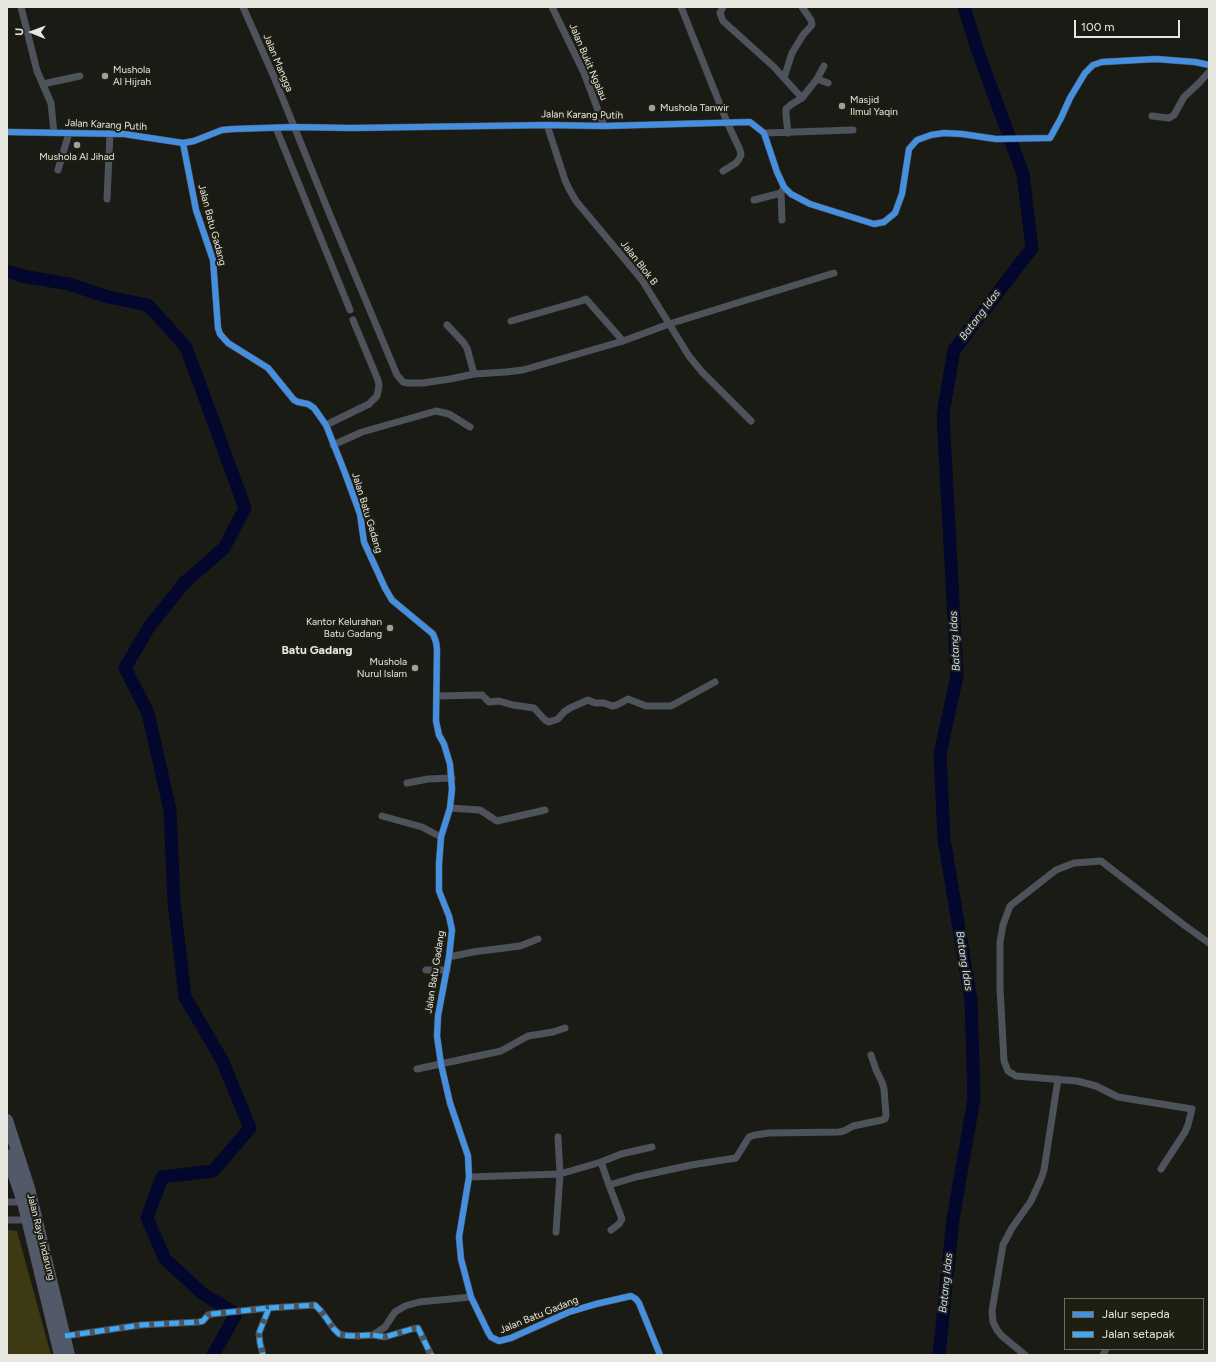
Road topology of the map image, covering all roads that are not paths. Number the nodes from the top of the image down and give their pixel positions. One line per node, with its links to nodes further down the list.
1 (21, 7): 14 (street)
2 (244, 7): 20 (street, Jalan Mangga)
3 (552, 7): 19 (street, Jalan Bukit Ngalau)
4 (681, 7): 17 (street)
5 (723, 7): 11 (street)
6 (802, 7): 11 (street)
7 (1209, 65): 32 (street)
8 (824, 66): 12 (street)
9 (1209, 72): 16 (street)
10 (80, 76): 14 (street)
11 (784, 78): 15 (street)
12 (817, 79): 13 (street); 15 (street)
13 (828, 83)
14 (43, 84): 24 (street)
15 (802, 98): 28 (street)
16 (1152, 116)
17 (727, 122): 19 (street, Jalan Karang Putih); 27 (street, Jalan Karang Putih); 31 (street)
18 (547, 124): 19 (street, Jalan Karang Putih); 20 (street, Jalan Karang Putih); 40 (street, Jalan Blok B)
19 (604, 126)
20 (294, 127): 21 (street, Jalan Karang Putih); 43 (street, Jalan Mangga)
21 (276, 128): 29 (street, Jalan Karang Putih); 37 (street)
22 (853, 130): 28 (street)
23 (7, 132): 24 (street, Jalan Karang Putih)
24 (54, 133): 25 (street, Jalan Karang Putih)
25 (69, 133): 26 (street, Jalan Karang Putih); 30 (street)
26 (110, 133): 29 (street, Jalan Karang Putih); 33 (street)
27 (764, 133): 28 (street); 32 (street)
28 (788, 133)
29 (183, 143): 45 (street, Jalan Batu Gadang)
30 (58, 170)
31 (723, 171)
32 (783, 190): 34 (street); 35 (street)
33 (107, 199)
34 (754, 200)
35 (782, 220)
36 (834, 273): 40 (street)
37 (350, 310)
38 (353, 320): 45 (street)
39 (511, 321): 42 (street)
40 (669, 324): 42 (street); 44 (street, Jalan Blok B)
41 (447, 325): 43 (street)
42 (623, 341): 43 (street)
43 (474, 374)
44 (751, 421)
45 (326, 425): 47 (street, Jalan Batu Gadang)
46 (470, 427): 47 (street)
47 (333, 444): 49 (street, Jalan Batu Gadang)
48 (715, 682): 49 (street)
49 (437, 696): 50 (street, Jalan Batu Gadang)
50 (452, 778): 51 (street); 52 (street, Jalan Batu Gadang)
51 (407, 783)
52 (450, 808): 53 (street); 55 (street, Jalan Batu Gadang)
53 (546, 810)
54 (382, 816): 55 (street)
55 (441, 837): 58 (street, Jalan Batu Gadang)
56 (538, 939): 58 (street)
57 (1209, 943): 65 (street)
58 (449, 957): 60 (street, Jalan Batu Gadang)
59 (426, 970): 60 (street)
60 (447, 970): 63 (street, Jalan Batu Gadang)
61 (565, 1028): 63 (street)
62 (871, 1055): 74 (street)
63 (441, 1064): 64 (street); 73 (street, Jalan Batu Gadang)
64 (417, 1069)
65 (1058, 1079): 71 (street); 90 (street)
66 (7, 1120): 76 (highway, Jalan Raya Indarung)
67 (558, 1137): 72 (street)
68 (652, 1147): 70 (street)
69 (7, 1155): 76 (highway, Jalan Raya Indarung)
70 (601, 1162): 72 (street); 74 (street)
71 (1162, 1169)
72 (560, 1174): 73 (street); 80 (street)
73 (468, 1177): 81 (street, Jalan Batu Gadang)
74 (609, 1185): 79 (street)
75 (7, 1202): 76 (street)
76 (28, 1204): 78 (highway, Jalan Raya Indarung)
77 (7, 1220): 78 (street)
78 (32, 1220): 84 (highway, Jalan Raya Indarung); 85 (highway, Jalan Raya Indarung)
79 (611, 1230)
80 (556, 1232)
81 (471, 1297): 83 (street); 89 (street, Jalan Batu Gadang)
82 (269, 1308): 83 (street); 84 (street); 87 (street)
83 (373, 1335): 88 (street)
84 (65, 1336): 86 (highway, Jalan Raya Indarung)
85 (60, 1355)
86 (69, 1355)
87 (263, 1355)
88 (431, 1355)
89 (660, 1355)
90 (1025, 1355)

